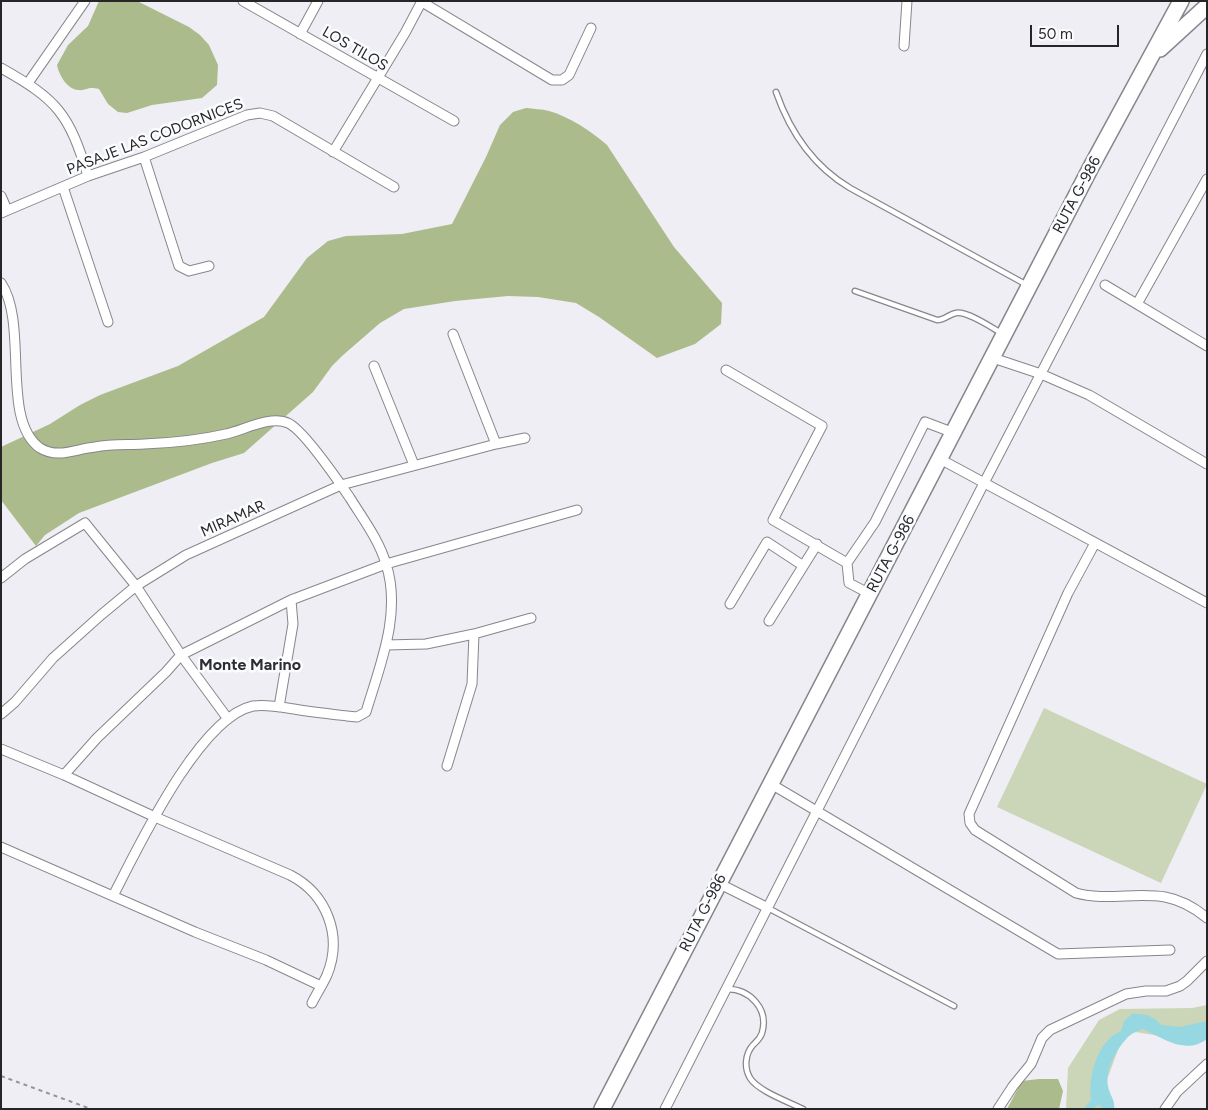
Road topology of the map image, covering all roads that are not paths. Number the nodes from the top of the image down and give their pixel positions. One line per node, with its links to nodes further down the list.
1 (85, 1): 15 (street)
2 (243, 1): 9 (street, LOS TILOS)
3 (318, 1): 9 (street)
4 (422, 1): 8 (street); 14 (street)
5 (907, 1): 10 (street)
6 (1181, 1): 12 (main road, RUTA G-986)
7 (1207, 6): 12 (main road)
8 (591, 28)
9 (300, 34): 14 (street, LOS TILOS)
10 (904, 46)
11 (1207, 54): 39 (street)
12 (1152, 57): 28 (main road, RUTA G-986)
13 (1, 68): 15 (street)
14 (378, 78): 17 (street, LOS TILOS); 18 (street)
15 (28, 83): 20 (street)
16 (776, 92): 28 (lane)
17 (454, 121)
18 (333, 152): 19 (street, PASAJE LAS CODORNICES); 23 (street, PASAJE LAS CODORNICES)
19 (144, 157): 20 (street, PASAJE LAS CODORNICES); 26 (street)
20 (88, 176): 22 (street, PASAJE LAS CODORNICES)
21 (1207, 178): 31 (street)
22 (63, 187): 25 (street, PASAJE LAS CODORNICES); 32 (street)
23 (394, 187)
24 (1, 196): 25 (street)
25 (4, 211)
26 (209, 266)
27 (1106, 285): 31 (street)
28 (1030, 286): 34 (main road, RUTA G-986)
29 (3, 287): 47 (street)
30 (855, 291): 34 (lane)
31 (1137, 304): 35 (street)
32 (108, 322)
33 (453, 334): 42 (street)
34 (1005, 334): 36 (main road, RUTA G-986)
35 (1206, 344)
36 (993, 358): 39 (street); 40 (main road, RUTA G-986)
37 (374, 366): 45 (street)
38 (726, 370): 50 (street)
39 (1041, 374): 44 (street); 46 (street)
40 (954, 433): 43 (main road, RUTA G-986); 51 (street)
41 (525, 438): 42 (street, MIRAMAR)
42 (496, 444): 45 (street, MIRAMAR)
43 (940, 460): 46 (street); 56 (main road, RUTA G-986)
44 (1207, 464)
45 (414, 465): 47 (street, MIRAMAR)
46 (984, 483): 49 (street); 72 (street)
47 (341, 485): 52 (street); 55 (street, MIRAMAR)
48 (577, 510): 52 (street)
49 (1095, 543): 58 (street); 78 (street)
50 (816, 544): 51 (street); 53 (street)
51 (847, 563): 56 (street)
52 (386, 564): 57 (street); 63 (street)
53 (802, 565): 59 (street); 61 (street)
54 (1, 578): 55 (street)
55 (136, 586): 64 (street); 66 (street, MIRAMAR)
56 (870, 594): 71 (main road, RUTA G-986)
57 (291, 600): 64 (street); 65 (street)
58 (1207, 603)
59 (730, 604)
60 (530, 618): 62 (street)
61 (769, 622)
62 (474, 634): 63 (street); 69 (street)
63 (386, 645): 65 (street)
64 (181, 655): 67 (street); 70 (street)
65 (280, 707): 67 (street)
66 (1, 714)
67 (228, 719): 73 (street)
68 (1, 750): 70 (street)
69 (447, 766)
70 (64, 775): 73 (street)
71 (771, 784): 72 (street); 75 (main road, RUTA G-986)
72 (817, 811): 77 (street); 79 (street)
73 (155, 817): 76 (street); 81 (street)
74 (1, 847): 76 (street)
75 (718, 884): 77 (street); 86 (main road, RUTA G-986)
76 (113, 896): 81 (street)
77 (768, 908): 82 (street); 84 (lane)
78 (1207, 918)
79 (1170, 950)
80 (1207, 961): 89 (street)
81 (321, 986): 83 (street)
82 (727, 989): 87 (street); 88 (lane)
83 (312, 1002)
84 (954, 1006)
85 (1207, 1064): 90 (street)
86 (602, 1109)
87 (664, 1109)
88 (803, 1109)
89 (998, 1109)
90 (1165, 1109)

